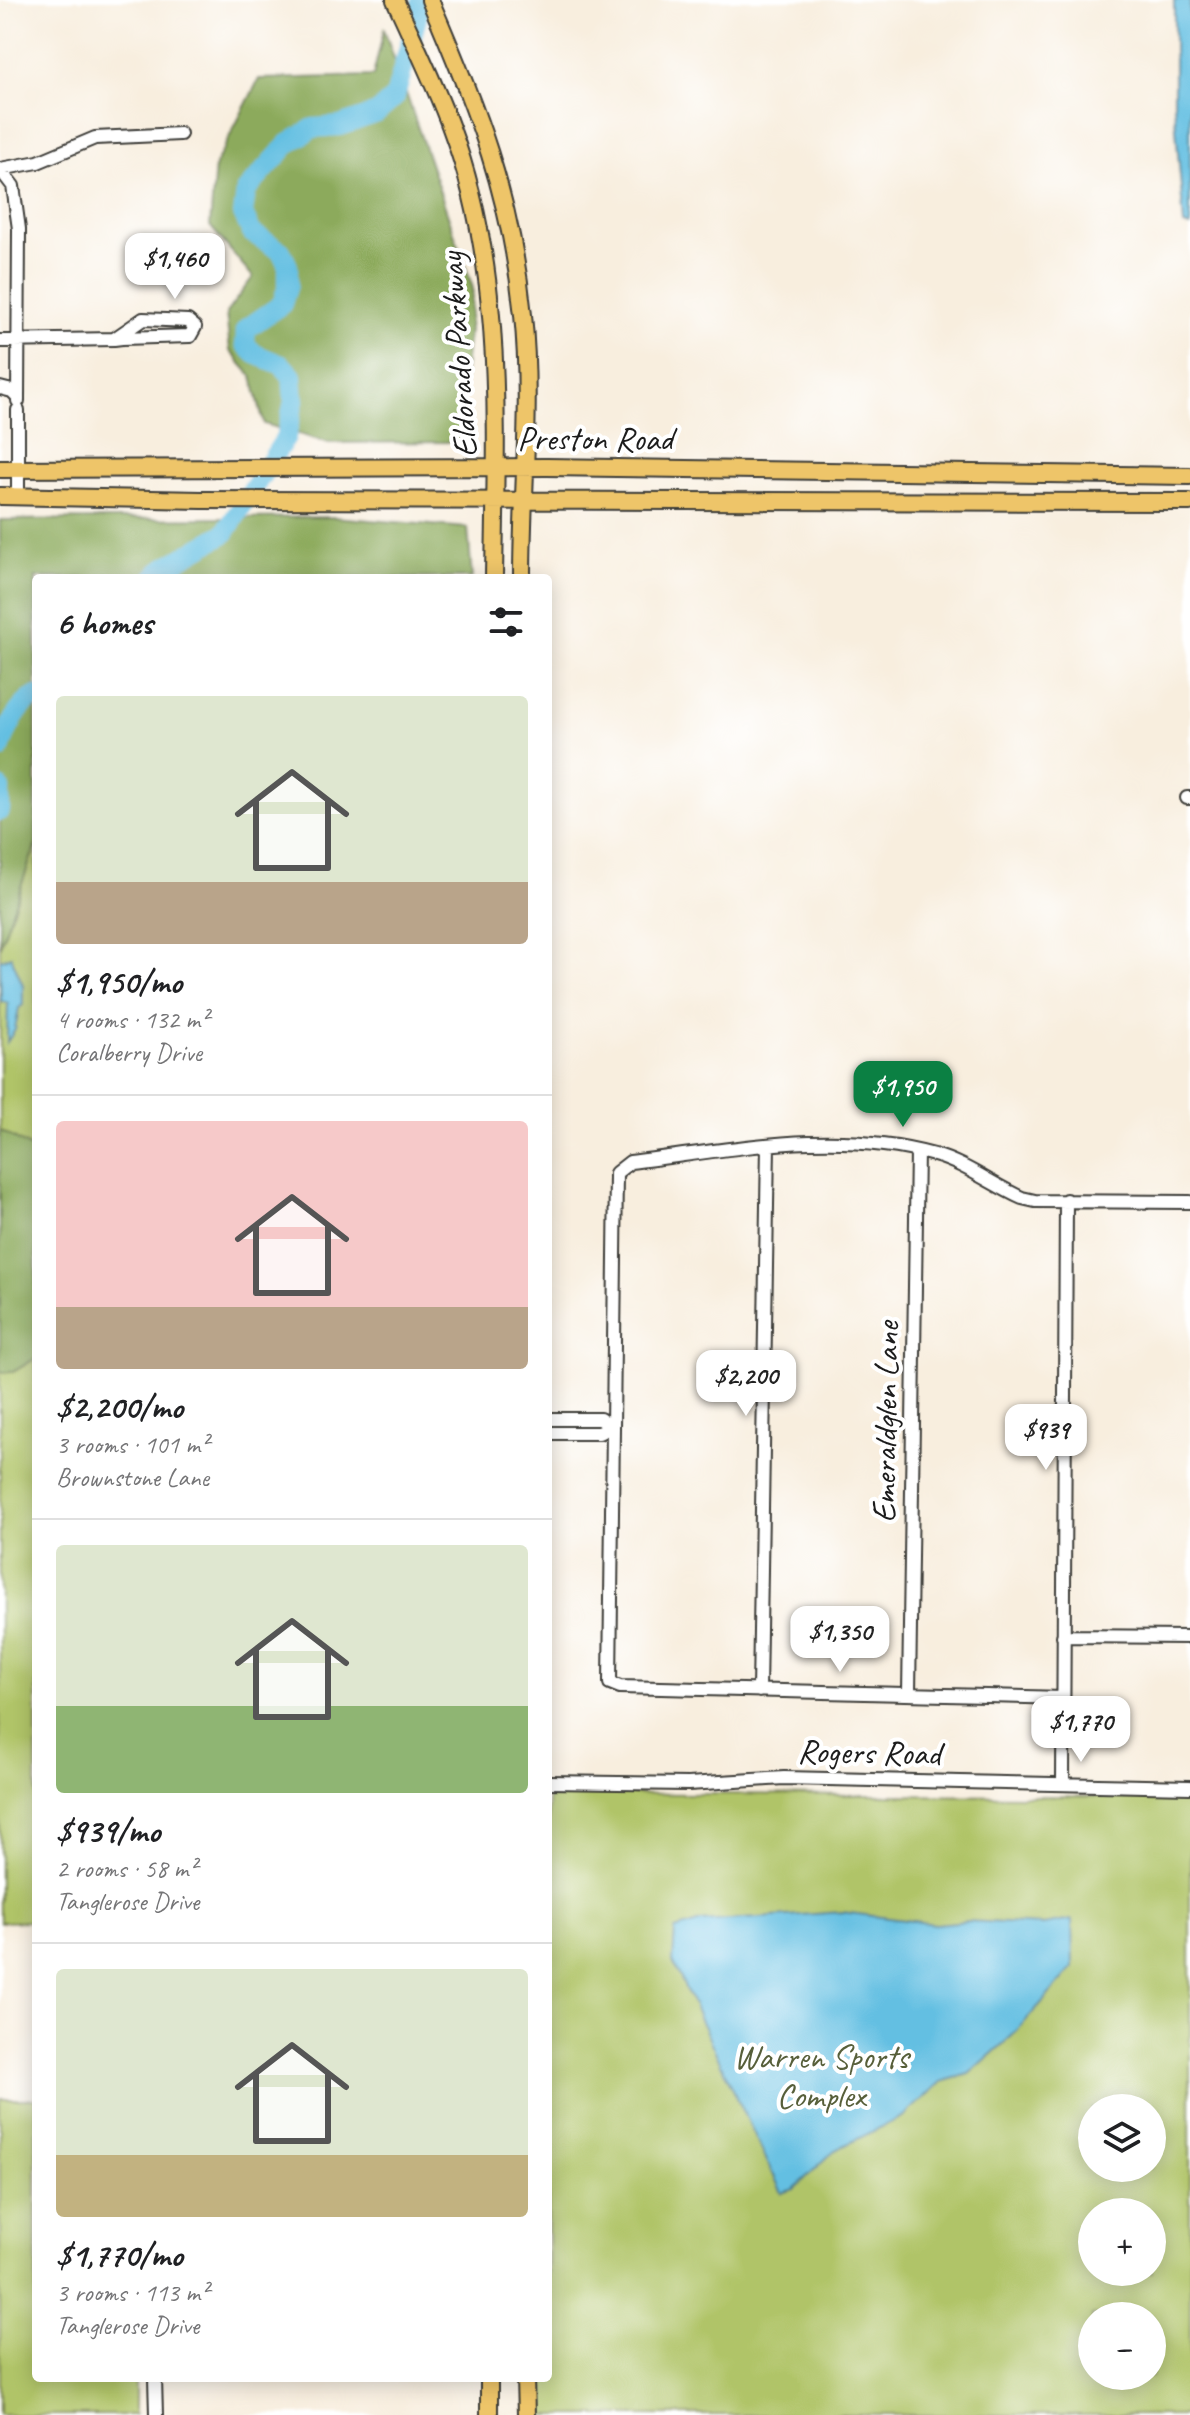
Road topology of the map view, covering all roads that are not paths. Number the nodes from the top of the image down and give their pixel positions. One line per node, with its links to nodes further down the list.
1 (395, 0): 11 (main road, Eldorado Parkway)
2 (430, 0): 10 (main road, Eldorado Parkway)
3 (180, 134): 4 (street)
4 (0, 169): 6 (street)
5 (114, 339): 5 (street); 6 (street)
6 (17, 340): 7 (street); 9 (street)
7 (0, 341)
8 (0, 388): 9 (street)
9 (18, 403): 13 (street)
10 (523, 467): 11 (main road, Preston Road); 14 (main road, Preston Road); 19 (main road, Eldorado Parkway)
11 (495, 468): 13 (main road, Preston Road); 18 (main road, Eldorado Parkway)
12 (0, 469): 13 (main road, Preston Road)
13 (18, 469): 17 (street)
14 (876, 469): 15 (main road, Preston Road); 20 (main road)
15 (1186, 476): 21 (main road)
16 (0, 496): 17 (main road, Preston Road)
17 (18, 496): 18 (main road, Preston Road)
18 (495, 498): 19 (main road, Preston Road); 22 (main road, Eldorado Parkway)
19 (522, 498): 20 (main road, Preston Road); 23 (main road, Eldorado Parkway)
20 (876, 500): 21 (main road, Preston Road)
21 (1186, 502)
22 (494, 574)
23 (522, 574)
24 (768, 1145): 25 (street); 29 (street); 33 (street)
25 (917, 1151): 26 (street); 34 (street, Emeraldglen Lane)
26 (1066, 1200): 27 (street); 31 (street)
27 (1190, 1202)
28 (552, 1419): 29 (street)
29 (611, 1427): 30 (street); 33 (street)
30 (552, 1433)
31 (1063, 1636): 32 (street); 35 (street)
32 (1190, 1637)
33 (759, 1691): 34 (street)
34 (909, 1693): 35 (street)
35 (1063, 1698): 37 (street)
36 (552, 1782): 37 (street, Rogers Road)
37 (1063, 1784): 38 (street, Rogers Road)
38 (1190, 1787)
39 (155, 2382): 42 (street)
40 (489, 2382): 43 (main road)
41 (525, 2382): 44 (main road)
42 (156, 2415)
43 (489, 2415)
44 (526, 2415)

